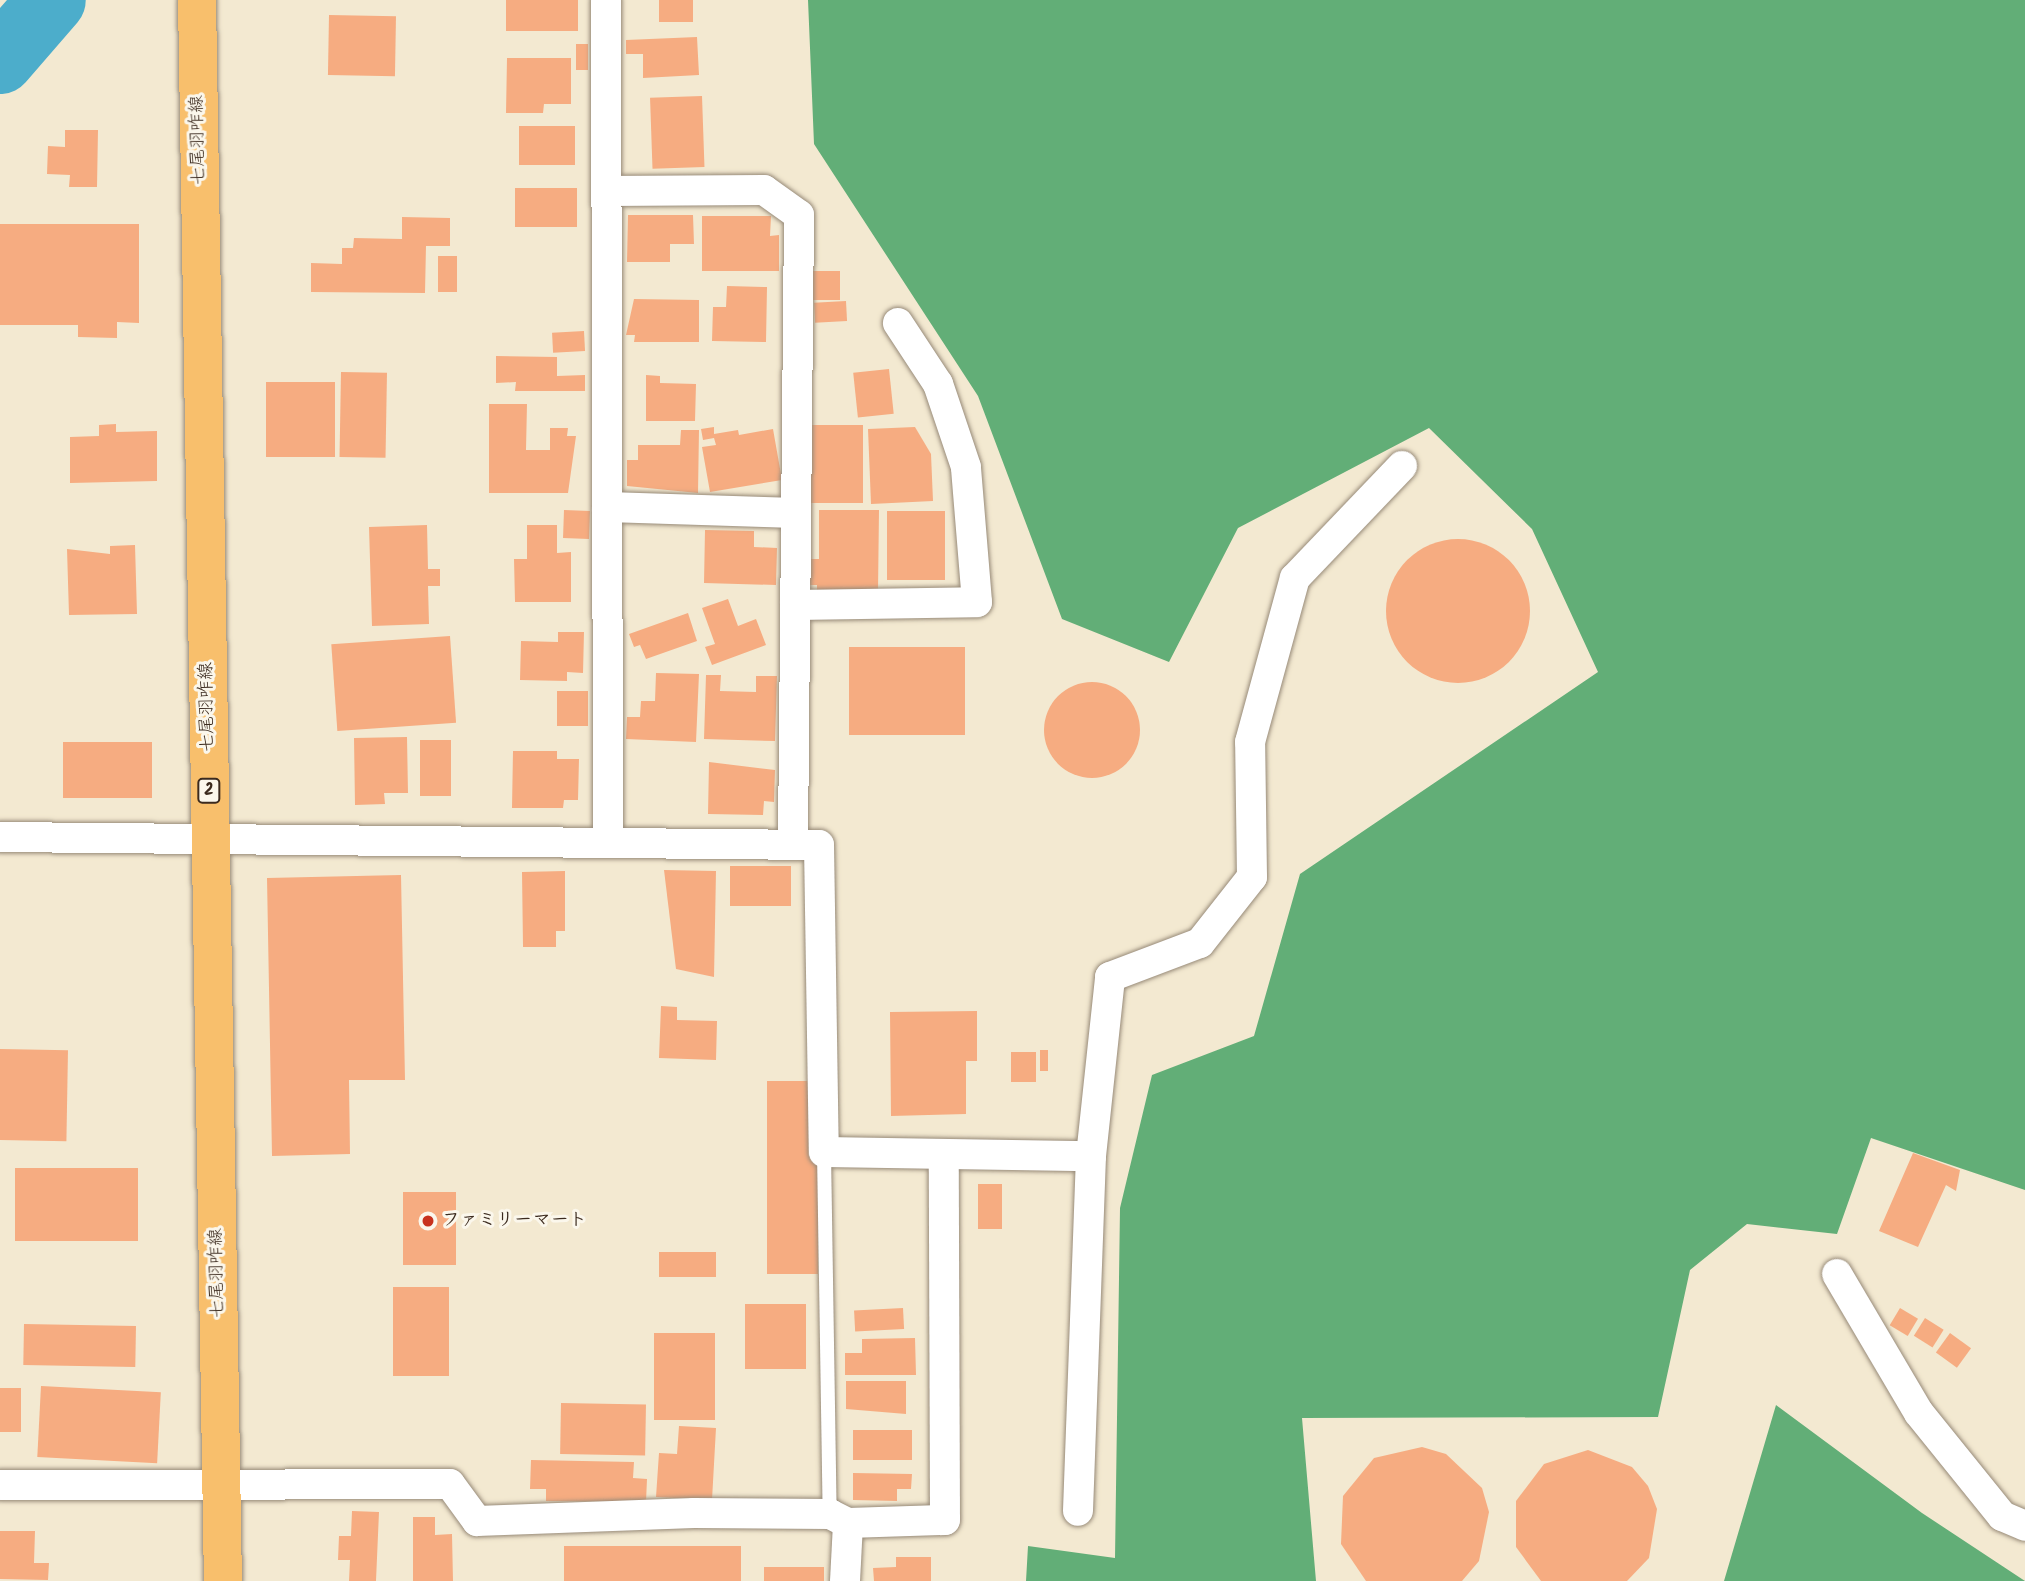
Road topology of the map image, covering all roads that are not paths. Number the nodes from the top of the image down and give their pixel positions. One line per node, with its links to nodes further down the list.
1 (197, 0): 10 (main road, 七尾羽咋線 / 2)
2 (606, 0): 3 (street)
3 (606, 191): 6 (street); 7 (street)
4 (898, 323): 8 (street)
5 (1402, 466): 15 (street)
6 (607, 507): 7 (street); 11 (street)
7 (796, 513): 8 (street)
8 (795, 605): 12 (street)
9 (0, 837): 10 (street)
10 (210, 837): 11 (street); 17 (main road, 七尾羽咋線 / 2)
11 (608, 840): 12 (street)
12 (793, 842): 13 (street)
13 (824, 1152): 14 (street); 20 (lane)
14 (944, 1154): 15 (street); 20 (street)
15 (1091, 1156): 19 (street)
16 (1838, 1274): 21 (street)
17 (222, 1480): 18 (street); 20 (street); 22 (main road, 七尾羽咋線 / 2)
18 (0, 1485)
19 (1078, 1511)
20 (839, 1519): 23 (street)
21 (2025, 1526)
22 (223, 1581)
23 (845, 1581)

